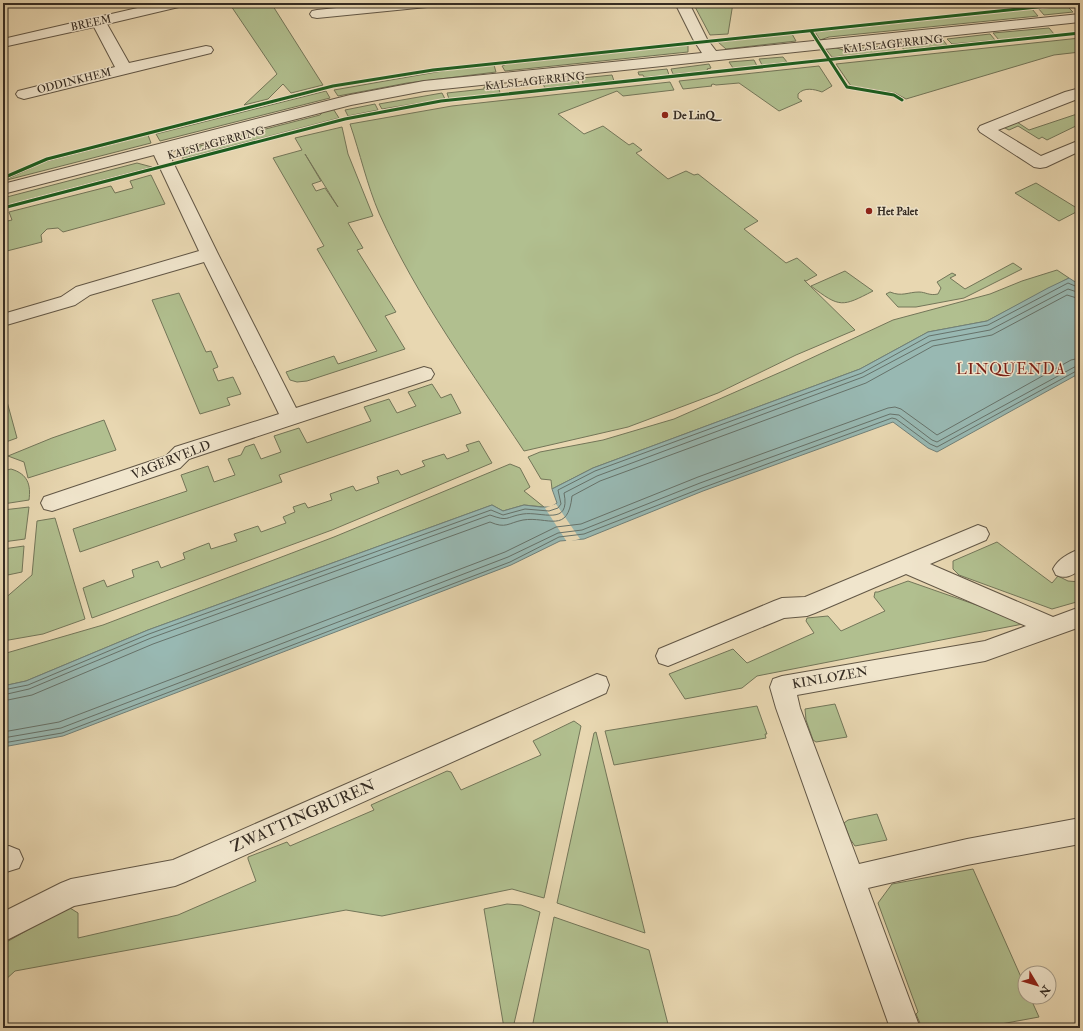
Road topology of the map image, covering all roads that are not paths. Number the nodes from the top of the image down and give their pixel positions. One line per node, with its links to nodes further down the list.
1 (178, 3): 7 (street, BREEM)
2 (427, 3): 4 (street)
3 (682, 3): 10 (street)
4 (395, 4): 5 (street)
5 (317, 14)
6 (1080, 18): 10 (street, KALSLAGERRING)
7 (99, 22): 8 (street, BREEM); 11 (street, ODDINKHEM)
8 (3, 42)
9 (206, 50): 11 (street, ODDINKHEM)
10 (712, 56): 15 (street, KALSLAGERRING)
11 (124, 69): 13 (street, ODDINKHEM)
12 (1080, 93): 14 (street)
13 (24, 94)
14 (1080, 145)
15 (159, 148): 16 (street, KALSLAGERRING); 17 (street)
16 (3, 189)
17 (209, 254): 18 (street); 20 (street)
18 (3, 320)
19 (424, 374): 20 (street, VAGERVELD)
20 (291, 418): 21 (street, VAGERVELD)
21 (52, 503)
22 (978, 534): 23 (street)
23 (906, 564): 25 (street); 26 (street)
24 (1080, 617): 25 (street, KINLOZEN)
25 (1052, 627): 29 (street, KINLOZEN)
26 (668, 656)
27 (597, 685): 30 (street, ZWATTINGBUREN)
28 (1080, 831): 29 (street)
29 (851, 879): 31 (street, KINLOZEN)
30 (3, 928)
31 (905, 1028)

